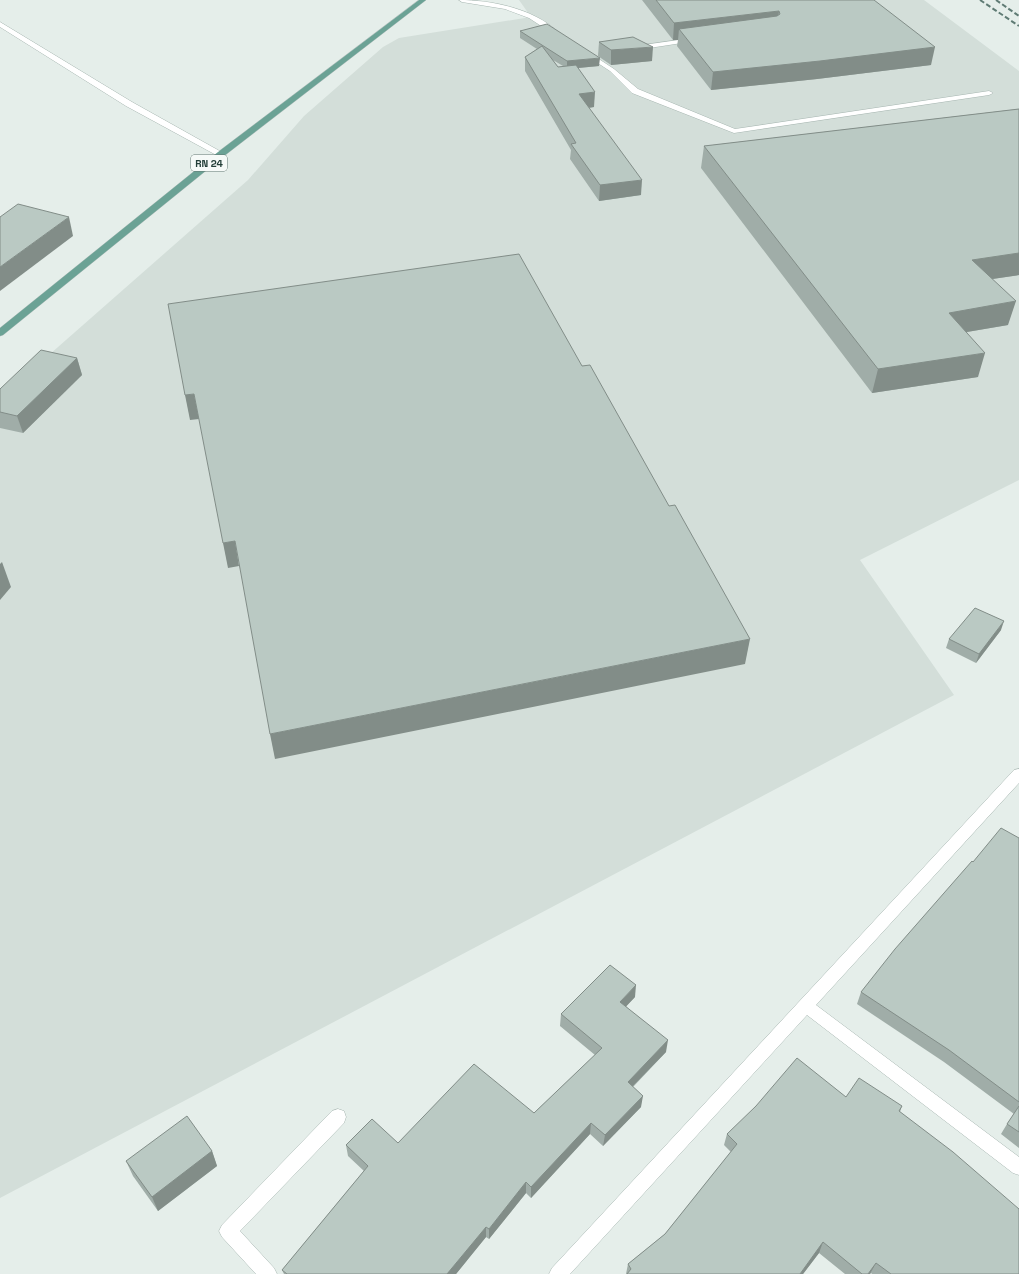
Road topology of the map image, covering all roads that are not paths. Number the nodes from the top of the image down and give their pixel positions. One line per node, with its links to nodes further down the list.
1 (423, 0): 9 (main road, RN 24)
2 (462, 0): 4 (street)
3 (0, 24): 9 (street)
4 (563, 38)
5 (704, 39): 6 (street)
6 (627, 49)
7 (589, 53): 8 (street)
8 (989, 93)
9 (221, 154): 10 (main road, RN 24)
10 (0, 332)
11 (1019, 774): 12 (street)
12 (805, 1005): 14 (street); 16 (street)
13 (338, 1116): 15 (street)
14 (1019, 1167)
15 (268, 1274)
16 (558, 1274)

